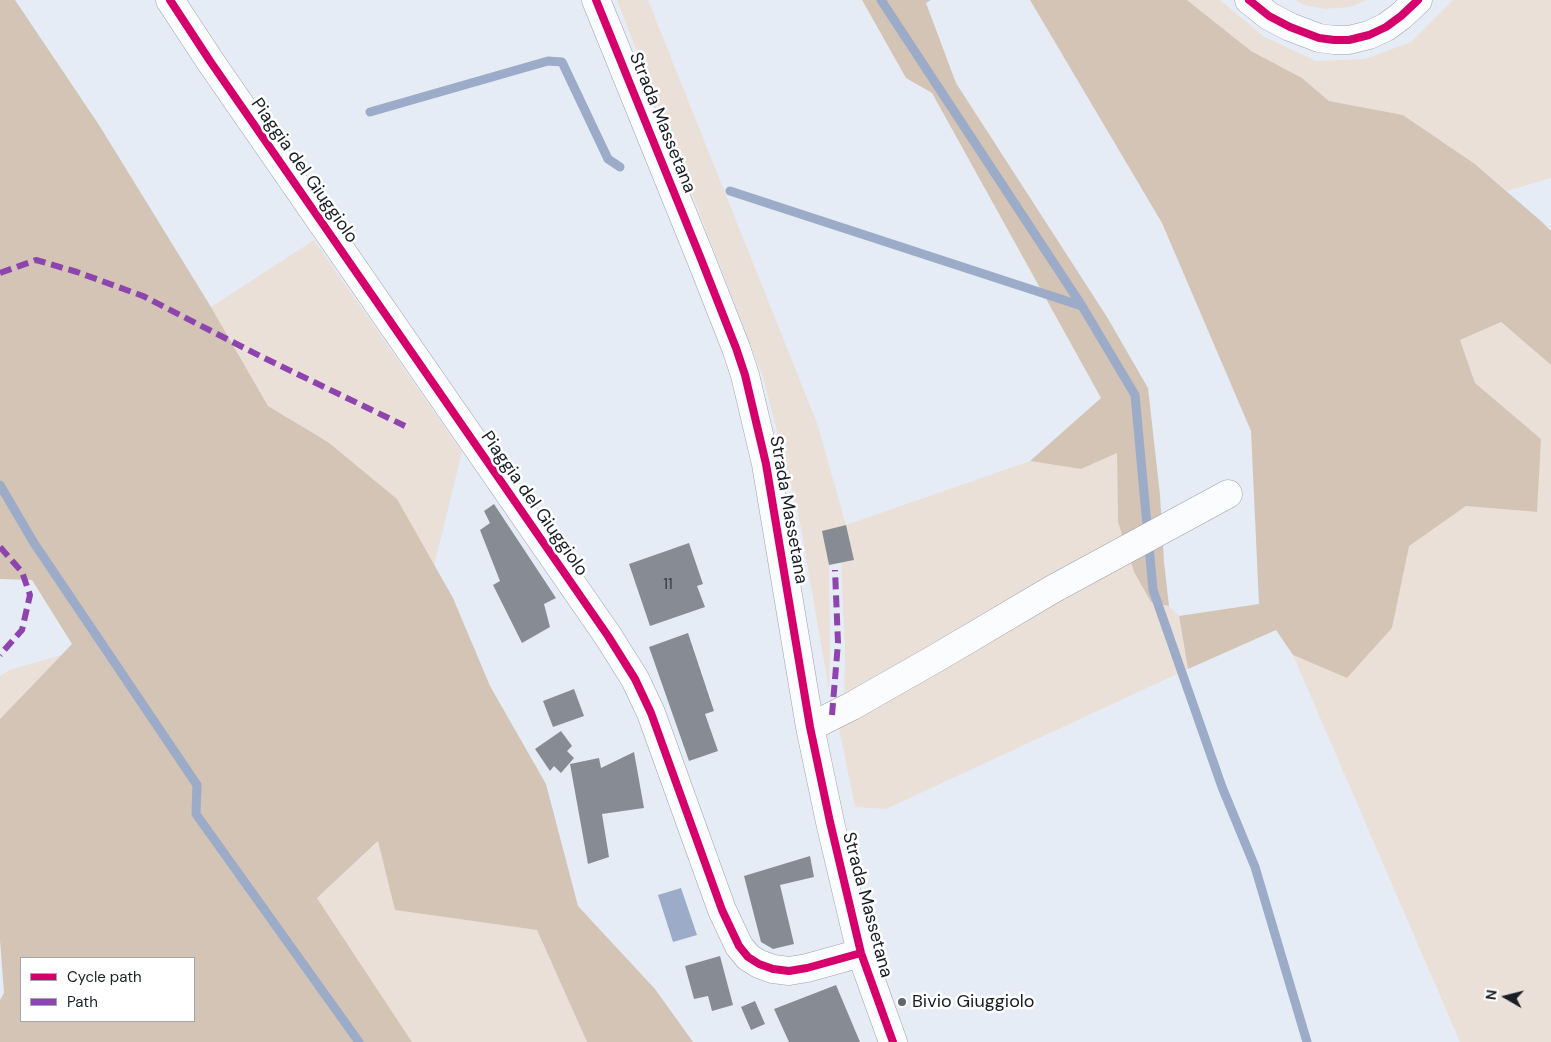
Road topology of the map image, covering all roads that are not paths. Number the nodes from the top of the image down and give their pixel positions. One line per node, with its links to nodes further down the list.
1 (170, 0): 7 (street, Piaggia del Giuggiolo)
2 (596, 0): 6 (street, Strada Massetana)
3 (1249, 0): 4 (street)
4 (1418, 0)
5 (1228, 494): 6 (street)
6 (810, 727): 7 (street, Strada Massetana)
7 (861, 953): 8 (street, Strada Massetana)
8 (893, 1042)

